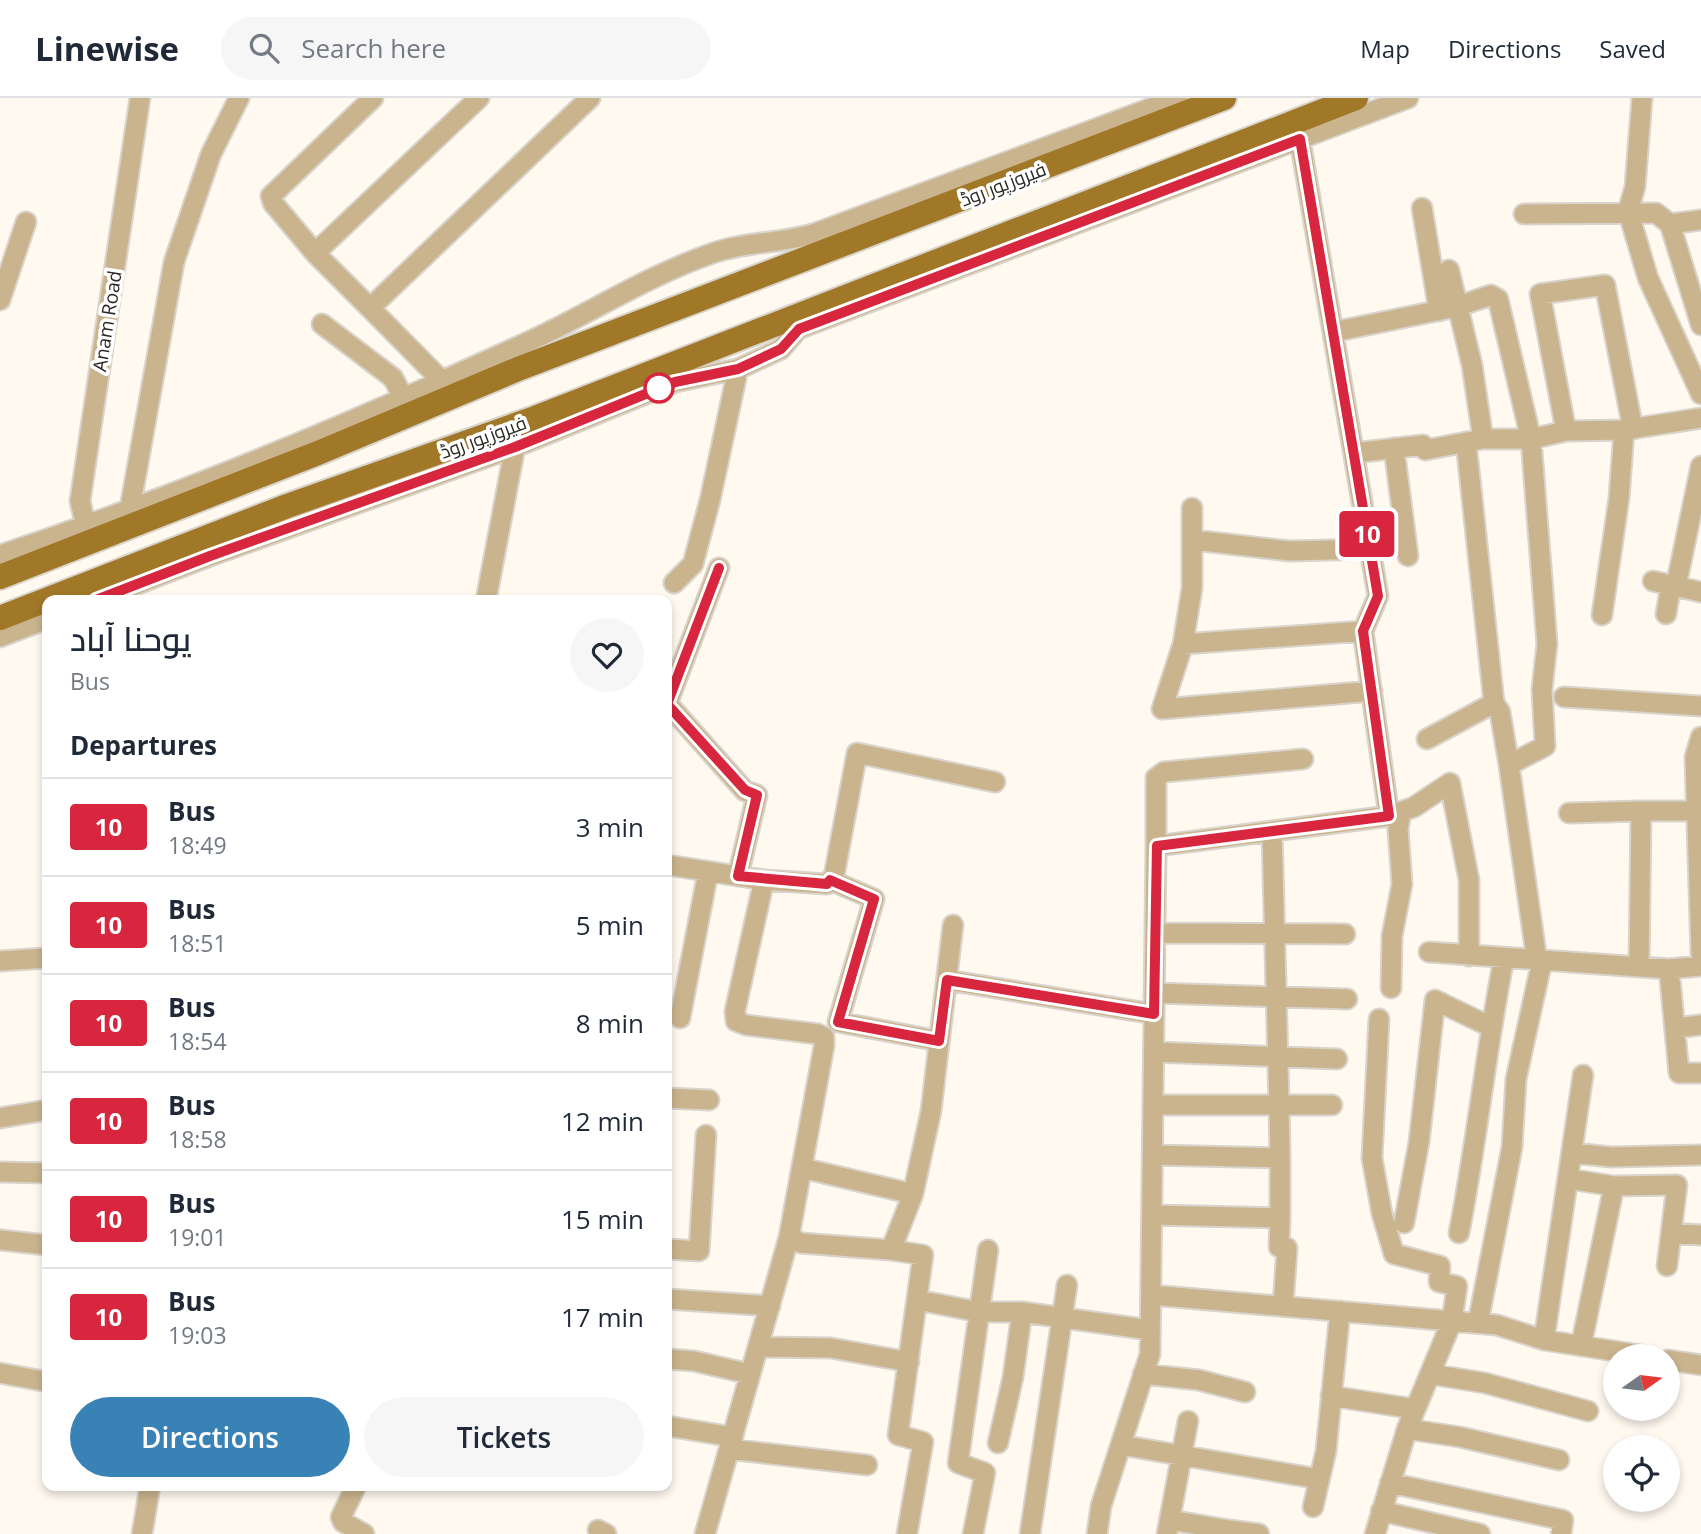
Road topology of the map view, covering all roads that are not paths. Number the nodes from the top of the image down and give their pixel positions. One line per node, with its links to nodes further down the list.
1 (140, 98): 44 (street, Anam Road)
2 (239, 98): 42 (street)
3 (373, 98): 19 (street)
4 (479, 98): 19 (street)
5 (590, 98): 22 (street)
6 (1178, 98): 11 (street)
7 (1224, 98): 11 (main road, فیروزپور روڈ)
8 (1356, 98): 54 (main road, فیروزپور روڈ)
9 (1408, 98): 12 (street)
10 (1642, 98): 14 (street)
11 (1150, 111): 28 (street); 36 (main road, فیروزپور روڈ)
12 (1300, 139): 26 (street); 27 (street)
13 (1422, 208): 23 (street)
14 (1628, 211): 15 (street); 18 (street); 29 (street)
15 (1524, 214)
16 (1701, 220): 18 (street)
17 (26, 222): 21 (street)
18 (1670, 224): 25 (street)
19 (315, 253): 22 (street)
20 (1449, 270): 23 (street)
21 (0, 300)
22 (370, 308): 28 (street)
23 (1447, 309): 26 (street); 34 (street); 35 (street)
24 (322, 324): 30 (street)
25 (1701, 325)
26 (1333, 332): 39 (street)
27 (738, 369): 37 (street); 51 (street)
28 (442, 381): 30 (street)
29 (1701, 394)
30 (403, 397): 36 (street)
31 (1701, 418): 32 (street)
32 (1629, 430): 33 (street); 33 (street); 59 (street)
33 (1566, 431): 34 (street)
34 (1531, 439): 35 (street); 74 (street)
35 (1474, 441): 38 (street); 68 (street)
36 (315, 445): 41 (main road, فیروزپور روڈ)
37 (515, 447): 55 (street); 56 (street)
38 (1394, 448): 39 (street); 48 (street)
39 (1354, 453): 46 (street)
40 (1701, 466): 52 (street)
41 (203, 489): 42 (street); 44 (main road, فیروزپور روڈ)
42 (130, 508): 44 (street)
43 (1192, 509): 45 (street)
44 (87, 534): 47 (street); 50 (main road, فیروزپور روڈ)
45 (1193, 540): 46 (street); 64 (street)
46 (1370, 549): 62 (street)
47 (0, 555)
48 (1408, 556)
49 (719, 568): 65 (street)
50 (0, 577)
51 (674, 583)
52 (1667, 584): 53 (street); 58 (street)
53 (1701, 592)
54 (59, 595)
55 (109, 595)
56 (487, 595)
57 (42, 602): 60 (main road, فیروزپور روڈ)
58 (1666, 614)
59 (1602, 615)
60 (0, 618)
61 (42, 621): 63 (street)
62 (1363, 631): 64 (street); 66 (street)
63 (0, 637)
64 (1183, 644): 66 (street)
65 (672, 690)
66 (1372, 691): 79 (street)
67 (1564, 697): 69 (street)
68 (1494, 703): 72 (street); 74 (street)
69 (1701, 706)
70 (672, 709): 84 (street)
71 (1701, 737): 77 (street)
72 (1427, 739)
73 (1303, 759): 81 (street)
74 (1509, 765): 98 (street)
75 (995, 782): 86 (street)
76 (1641, 811): 77 (street); 78 (street); 100 (street)
77 (1699, 811): 87 (street)
78 (1569, 813)
79 (1395, 814): 80 (street); 94 (street); 103 (street)
80 (1272, 831): 81 (street); 91 (street)
81 (1157, 846): 89 (street)
82 (672, 866): 83 (street)
83 (708, 872): 84 (street); 108 (street)
84 (738, 876): 85 (street)
85 (764, 880): 86 (street); 131 (street)
86 (830, 880): 113 (street)
87 (1700, 914): 93 (street)
88 (953, 925): 102 (street)
89 (1156, 933): 91 (street); 104 (street)
90 (1345, 934): 91 (street)
91 (1275, 935): 105 (street)
92 (1429, 952): 94 (street)
93 (1701, 953)
94 (1469, 956): 96 (street)
95 (42, 958): 97 (street)
96 (1504, 958): 98 (street); 111 (street)
97 (0, 961)
98 (1539, 961): 100 (street); 161 (street)
99 (1701, 966): 101 (street)
100 (1639, 967): 101 (street)
101 (1669, 969): 112 (street)
102 (947, 980): 107 (street); 113 (street)
103 (1391, 988)
104 (1155, 993): 105 (street); 107 (street)
105 (1277, 998): 106 (street); 115 (street)
106 (1347, 999)
107 (1154, 1014): 114 (street)
108 (680, 1018)
109 (1379, 1019): 160 (street)
110 (1701, 1025): 112 (street)
111 (1490, 1027): 139 (street); 140 (street)
112 (1675, 1028): 117 (street)
113 (939, 1041): 136 (street)
114 (1154, 1052): 115 (street); 121 (street)
115 (1278, 1057): 116 (street); 122 (street)
116 (1337, 1059)
117 (1701, 1073)
118 (1583, 1075): 127 (street)
119 (672, 1098): 120 (street)
120 (709, 1100)
121 (1153, 1105): 122 (street); 128 (street)
122 (1279, 1105): 123 (street); 130 (street)
123 (1332, 1105)
124 (42, 1111): 125 (street)
125 (0, 1118)
126 (706, 1135): 146 (street)
127 (1573, 1153): 129 (street); 134 (street)
128 (1153, 1155): 130 (street); 137 (street)
129 (1701, 1155)
130 (1280, 1158): 138 (street)
131 (802, 1168): 136 (street); 143 (street)
132 (0, 1172): 133 (street)
133 (42, 1173)
134 (1569, 1178): 135 (street); 163 (street)
135 (1614, 1186): 141 (street); 164 (street)
136 (913, 1194): 147 (street)
137 (1152, 1215): 138 (street); 151 (street)
138 (1280, 1218): 155 (street)
139 (1404, 1223)
140 (1459, 1233)
141 (1671, 1233): 142 (street); 149 (street)
142 (1701, 1235)
143 (789, 1237): 147 (street); 154 (street)
144 (0, 1240): 145 (street)
145 (42, 1244)
146 (672, 1249)
147 (891, 1250): 153 (street)
148 (988, 1250): 157 (street)
149 (1667, 1266)
150 (1067, 1284): 159 (street)
151 (1151, 1295): 155 (street); 162 (street)
152 (672, 1299): 154 (street)
153 (918, 1300): 157 (street); 168 (street)
154 (770, 1306): 165 (street)
155 (1283, 1306): 156 (street)
156 (1340, 1311): 160 (street); 177 (street)
157 (979, 1312): 158 (street); 201 (street)
158 (1022, 1312): 159 (street); 184 (street)
159 (1062, 1318): 162 (street); 202 (street)
160 (1452, 1321): 161 (street); 174 (street)
161 (1478, 1323): 163 (street)
162 (1150, 1329): 173 (street)
163 (1544, 1340): 164 (street)
164 (1581, 1346): 166 (street)
165 (758, 1347): 168 (street); 172 (street)
166 (1603, 1349)
167 (672, 1359): 172 (street)
168 (909, 1362): 200 (street)
169 (1680, 1362): 170 (street)
170 (1701, 1365)
171 (0, 1373): 175 (street)
172 (750, 1374): 183 (street)
173 (1143, 1374): 176 (street); 185 (street)
174 (1430, 1374): 178 (street); 179 (street)
175 (42, 1381)
176 (1245, 1392)
177 (1331, 1396): 178 (street); 189 (street)
178 (1416, 1409): 182 (street)
179 (1588, 1411)
180 (1188, 1421): 186 (street)
181 (672, 1427): 183 (street)
182 (1407, 1429): 187 (street); 190 (street)
183 (731, 1443): 188 (street); 199 (street)
184 (998, 1443)
185 (1121, 1445): 186 (street); 203 (street)
186 (1181, 1455): 189 (street); 195 (street)
187 (1559, 1460)
188 (867, 1465)
189 (1319, 1479): 193 (street)
190 (1390, 1483): 194 (street); 207 (street)
191 (149, 1491): 197 (street)
192 (354, 1491): 198 (street)
193 (1313, 1507)
194 (1381, 1511): 205 (street); 206 (street)
195 (1169, 1527): 196 (street)
196 (1229, 1532): 204 (street)
197 (142, 1534)
198 (364, 1534)
199 (705, 1534)
200 (907, 1534)
201 (973, 1534)
202 (1030, 1534)
203 (1097, 1534)
204 (1259, 1534)
205 (1375, 1534)
206 (1480, 1534)
207 (1561, 1534)

